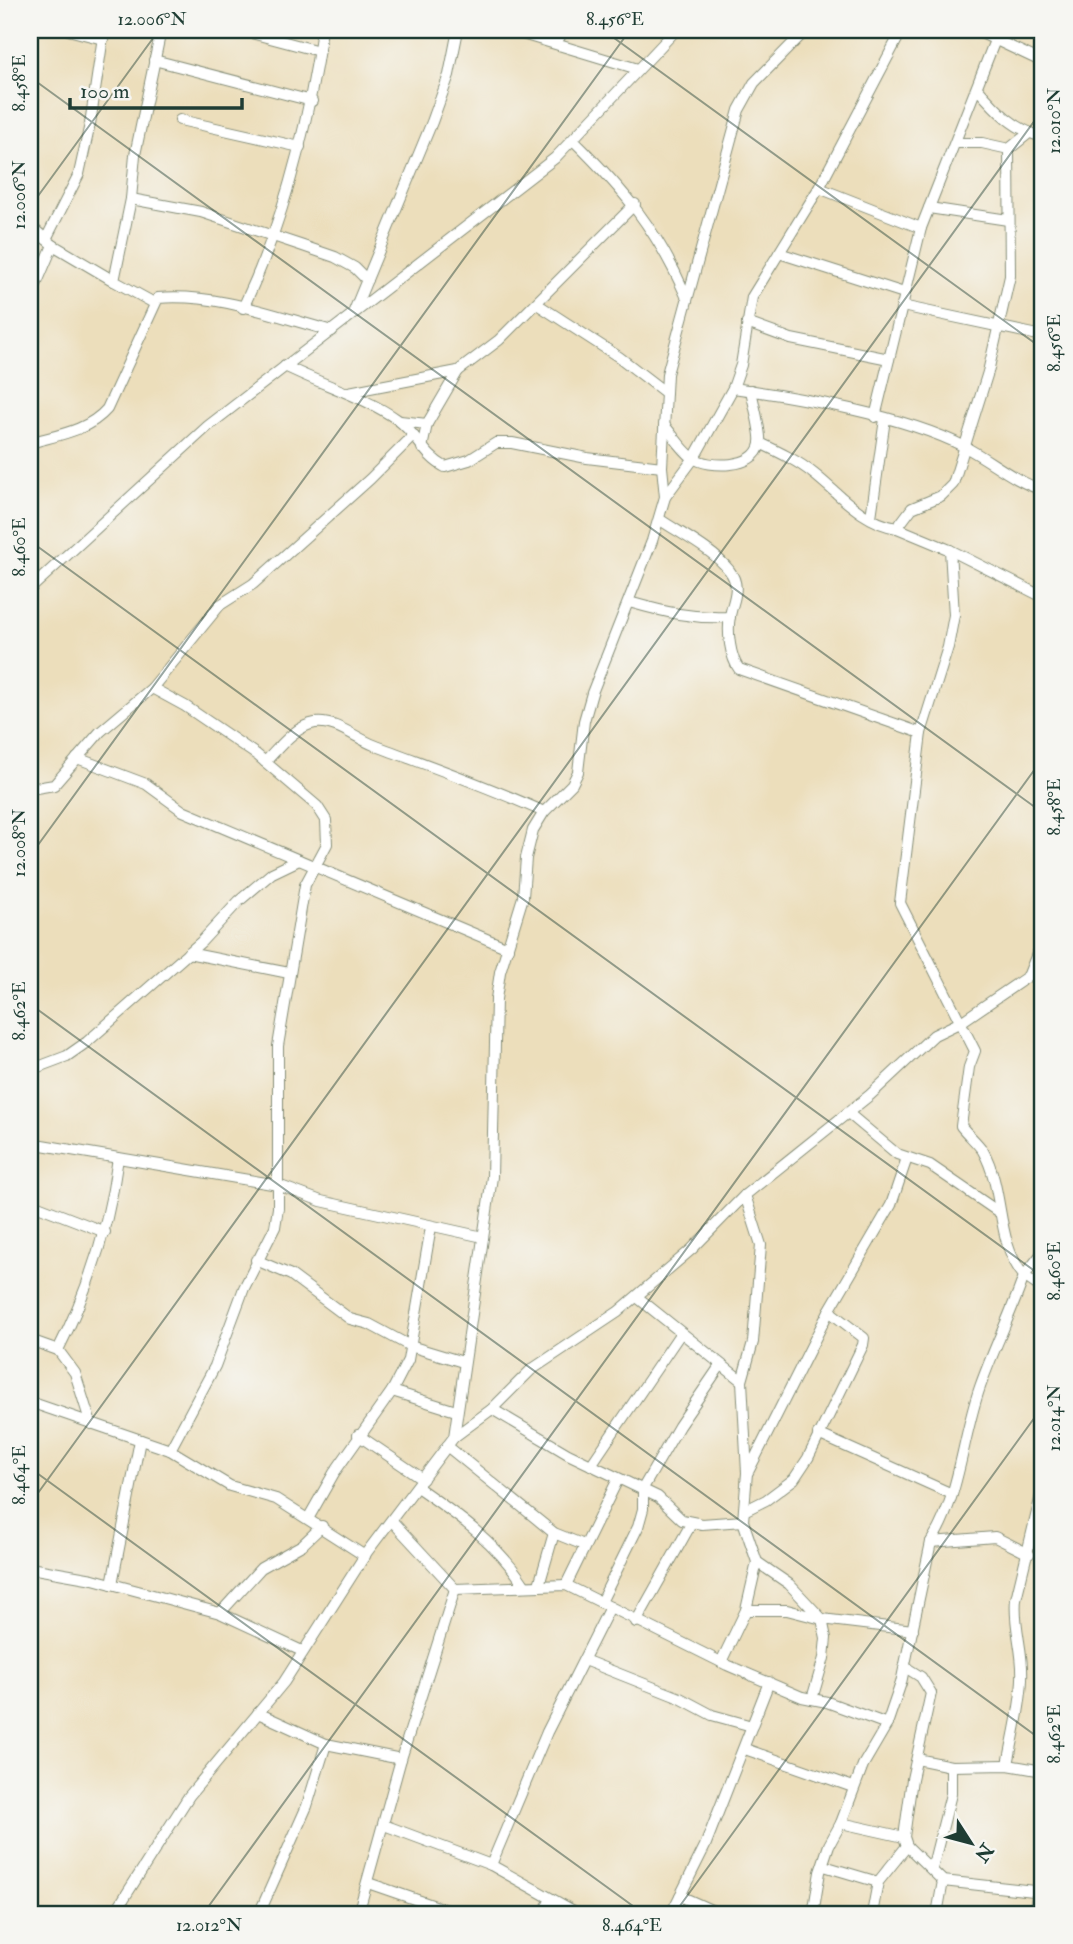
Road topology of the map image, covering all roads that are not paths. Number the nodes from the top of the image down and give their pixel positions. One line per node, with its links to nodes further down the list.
1 (68, 30): 13 (street)
2 (162, 30): 17 (street)
3 (240, 30): 16 (street)
4 (322, 30): 16 (street)
5 (458, 30): 40 (street)
6 (509, 30): 15 (street)
7 (564, 30): 15 (street)
8 (676, 30): 19 (street)
9 (806, 30): 43 (street)
10 (902, 30): 29 (street)
11 (975, 30): 14 (street)
12 (999, 30): 14 (street)
13 (103, 34): 37 (street)
14 (994, 40): 18 (street); 20 (street)
15 (556, 43): 19 (street)
16 (319, 51): 21 (street)
17 (154, 60): 21 (street); 30 (street)
18 (1043, 62)
19 (638, 69): 25 (street)
20 (977, 88): 23 (street); 26 (street)
21 (312, 101): 27 (street)
22 (180, 120): 27 (street)
23 (1029, 134): 24 (street); 28 (street)
24 (1043, 137)
25 (574, 141): 31 (street); 49 (street)
26 (956, 142): 28 (street); 32 (street)
27 (300, 147): 36 (street)
28 (1009, 149): 33 (street)
29 (819, 188): 35 (street); 38 (street)
30 (131, 199): 36 (street); 41 (street)
31 (635, 204): 43 (street); 46 (street)
32 (929, 208): 33 (street); 35 (street)
33 (1008, 220): 51 (street)
34 (30, 226): 37 (street)
35 (921, 228): 42 (street)
36 (271, 236): 40 (street); 48 (street)
37 (49, 242): 39 (street); 41 (street)
38 (779, 253): 42 (street); 50 (street)
39 (34, 279): 44 (street)
40 (367, 280): 49 (street)
41 (114, 281): 45 (street)
42 (904, 293): 47 (street)
43 (687, 297): 60 (street)
44 (30, 299)
45 (154, 303): 48 (street); 66 (street)
46 (537, 304): 56 (street); 60 (street)
47 (902, 306): 51 (street); 54 (street)
48 (243, 308): 52 (street)
49 (353, 314): 52 (street)
50 (747, 323): 54 (street); 57 (street)
51 (1001, 325): 53 (street); 68 (street)
52 (332, 331): 55 (street)
53 (1043, 335)
54 (890, 359): 61 (street)
55 (285, 366): 59 (street); 78 (street)
56 (458, 371): 59 (street); 63 (street)
57 (733, 388): 58 (street); 70 (street)
58 (751, 390): 61 (street); 67 (street)
59 (349, 392): 62 (street)
60 (666, 393): 64 (street)
61 (880, 418): 68 (street); 74 (street)
62 (400, 421): 63 (street); 65 (street)
63 (427, 424): 69 (street)
64 (664, 425): 70 (street); 71 (street)
65 (412, 437): 69 (street); 82 (street)
66 (30, 443)
67 (760, 443): 70 (street); 74 (street)
68 (964, 446): 72 (street); 76 (street)
69 (422, 448): 71 (street)
70 (694, 458): 73 (street)
71 (662, 467): 73 (street)
72 (1043, 490)
73 (665, 497): 75 (street)
74 (871, 517): 76 (street)
75 (659, 519): 80 (street); 81 (street)
76 (897, 528): 77 (street)
77 (950, 550): 79 (street); 83 (street)
78 (30, 589)
79 (1043, 597)
80 (629, 602): 81 (street); 87 (street)
81 (730, 617): 83 (street)
82 (152, 688): 84 (street); 85 (street)
83 (921, 733): 96 (street)
84 (77, 758): 86 (street); 88 (street)
85 (265, 762): 87 (street); 89 (street)
86 (30, 789)
87 (544, 812): 91 (street)
88 (299, 860): 89 (street); 92 (street)
89 (314, 864): 91 (street); 94 (street)
90 (1043, 939): 95 (street)
91 (508, 948): 108 (street)
92 (188, 953): 94 (street); 97 (street)
93 (1043, 966): 95 (street)
94 (289, 973): 102 (street)
95 (1029, 974): 96 (street)
96 (961, 1022): 98 (street); 105 (street)
97 (30, 1070)
98 (848, 1113): 101 (street); 103 (street)
99 (30, 1143): 100 (street)
100 (118, 1158): 102 (street); 107 (street)
101 (907, 1158): 105 (street); 114 (street)
102 (278, 1185): 106 (street); 110 (street)
103 (745, 1195): 113 (street); 121 (street)
104 (30, 1203): 107 (street)
105 (1000, 1213): 111 (street)
106 (431, 1227): 108 (street); 117 (street)
107 (105, 1233): 118 (street)
108 (482, 1237): 119 (street)
109 (1043, 1252): 111 (street)
110 (256, 1261): 117 (street); 131 (street)
111 (1024, 1276): 112 (street); 138 (street)
112 (1043, 1289)
113 (637, 1297): 115 (street); 124 (street)
114 (829, 1311): 127 (street); 133 (street)
115 (681, 1334): 120 (street); 132 (street)
116 (30, 1340): 118 (street)
117 (410, 1346): 119 (street); 122 (street)
118 (58, 1350): 126 (street)
119 (463, 1362): 125 (street)
120 (720, 1366): 121 (street); 137 (street)
121 (742, 1381): 133 (street)
122 (392, 1391): 125 (street); 128 (street)
123 (30, 1402): 126 (street)
124 (492, 1409): 130 (street); 132 (street)
125 (456, 1411): 130 (street)
126 (90, 1424): 129 (street)
127 (818, 1434): 138 (street); 139 (street)
128 (358, 1435): 135 (street); 140 (street)
129 (139, 1440): 131 (street); 151 (street)
130 (451, 1442): 135 (street); 144 (street)
131 (170, 1450): 140 (street)
132 (591, 1465): 134 (street)
133 (747, 1472): 139 (street)
134 (618, 1479): 137 (street); 146 (street)
135 (420, 1483): 141 (street); 153 (street)
136 (1043, 1487): 147 (street)
137 (643, 1488): 142 (street); 156 (street)
138 (952, 1494): 145 (street)
139 (744, 1516): 142 (street); 149 (street)
140 (309, 1517): 143 (street)
141 (392, 1521): 148 (street); 155 (street)
142 (691, 1524): 160 (street)
143 (322, 1526): 148 (street); 158 (street)
144 (554, 1533): 146 (street); 154 (street)
145 (931, 1542): 147 (street); 161 (street)
146 (584, 1545): 152 (street)
147 (1029, 1554): 175 (street)
148 (365, 1556): 162 (street)
149 (757, 1562): 157 (street); 159 (street)
150 (30, 1568): 151 (street)
151 (112, 1584): 158 (street)
152 (566, 1585): 154 (street); 156 (street)
153 (525, 1586): 154 (street); 155 (street)
154 (539, 1586)
155 (456, 1589): 173 (street)
156 (606, 1605): 160 (street); 163 (street)
157 (746, 1609): 159 (street); 164 (street)
158 (220, 1613): 162 (street)
159 (822, 1619): 161 (street); 167 (street)
160 (636, 1622): 164 (street)
161 (914, 1630): 165 (street)
162 (302, 1651): 168 (street)
163 (584, 1660): 170 (street); 182 (street)
164 (721, 1662): 166 (street)
165 (905, 1667): 169 (street); 174 (street)
166 (769, 1682): 167 (street); 170 (street)
167 (812, 1699): 169 (street)
168 (258, 1713): 171 (street); 191 (street)
169 (887, 1724): 178 (street)
170 (752, 1726): 172 (street)
171 (326, 1744): 173 (street); 192 (street)
172 (745, 1749): 178 (street); 189 (street)
173 (401, 1759): 180 (street)
174 (917, 1759): 176 (street); 181 (street)
175 (1008, 1765): 176 (street); 177 (street)
176 (951, 1766): 184 (street)
177 (1043, 1771)
178 (853, 1787): 179 (street)
179 (841, 1823): 181 (street); 183 (street)
180 (384, 1825): 182 (street); 186 (street)
181 (905, 1841): 184 (street); 187 (street)
182 (491, 1864): 190 (street)
183 (824, 1866): 187 (street); 199 (street)
184 (932, 1869): 185 (street)
185 (943, 1881): 188 (street); 201 (street)
186 (368, 1882): 193 (street); 194 (street)
187 (878, 1882): 200 (street)
188 (1041, 1891): 202 (street)
189 (680, 1896): 197 (street); 198 (street)
190 (551, 1899): 195 (street); 196 (street)
191 (114, 1914)
192 (259, 1914)
193 (358, 1914)
194 (458, 1914)
195 (543, 1914)
196 (579, 1914)
197 (671, 1914)
198 (720, 1914)
199 (813, 1914)
200 (872, 1914)
201 (937, 1914)
202 (1034, 1914)

